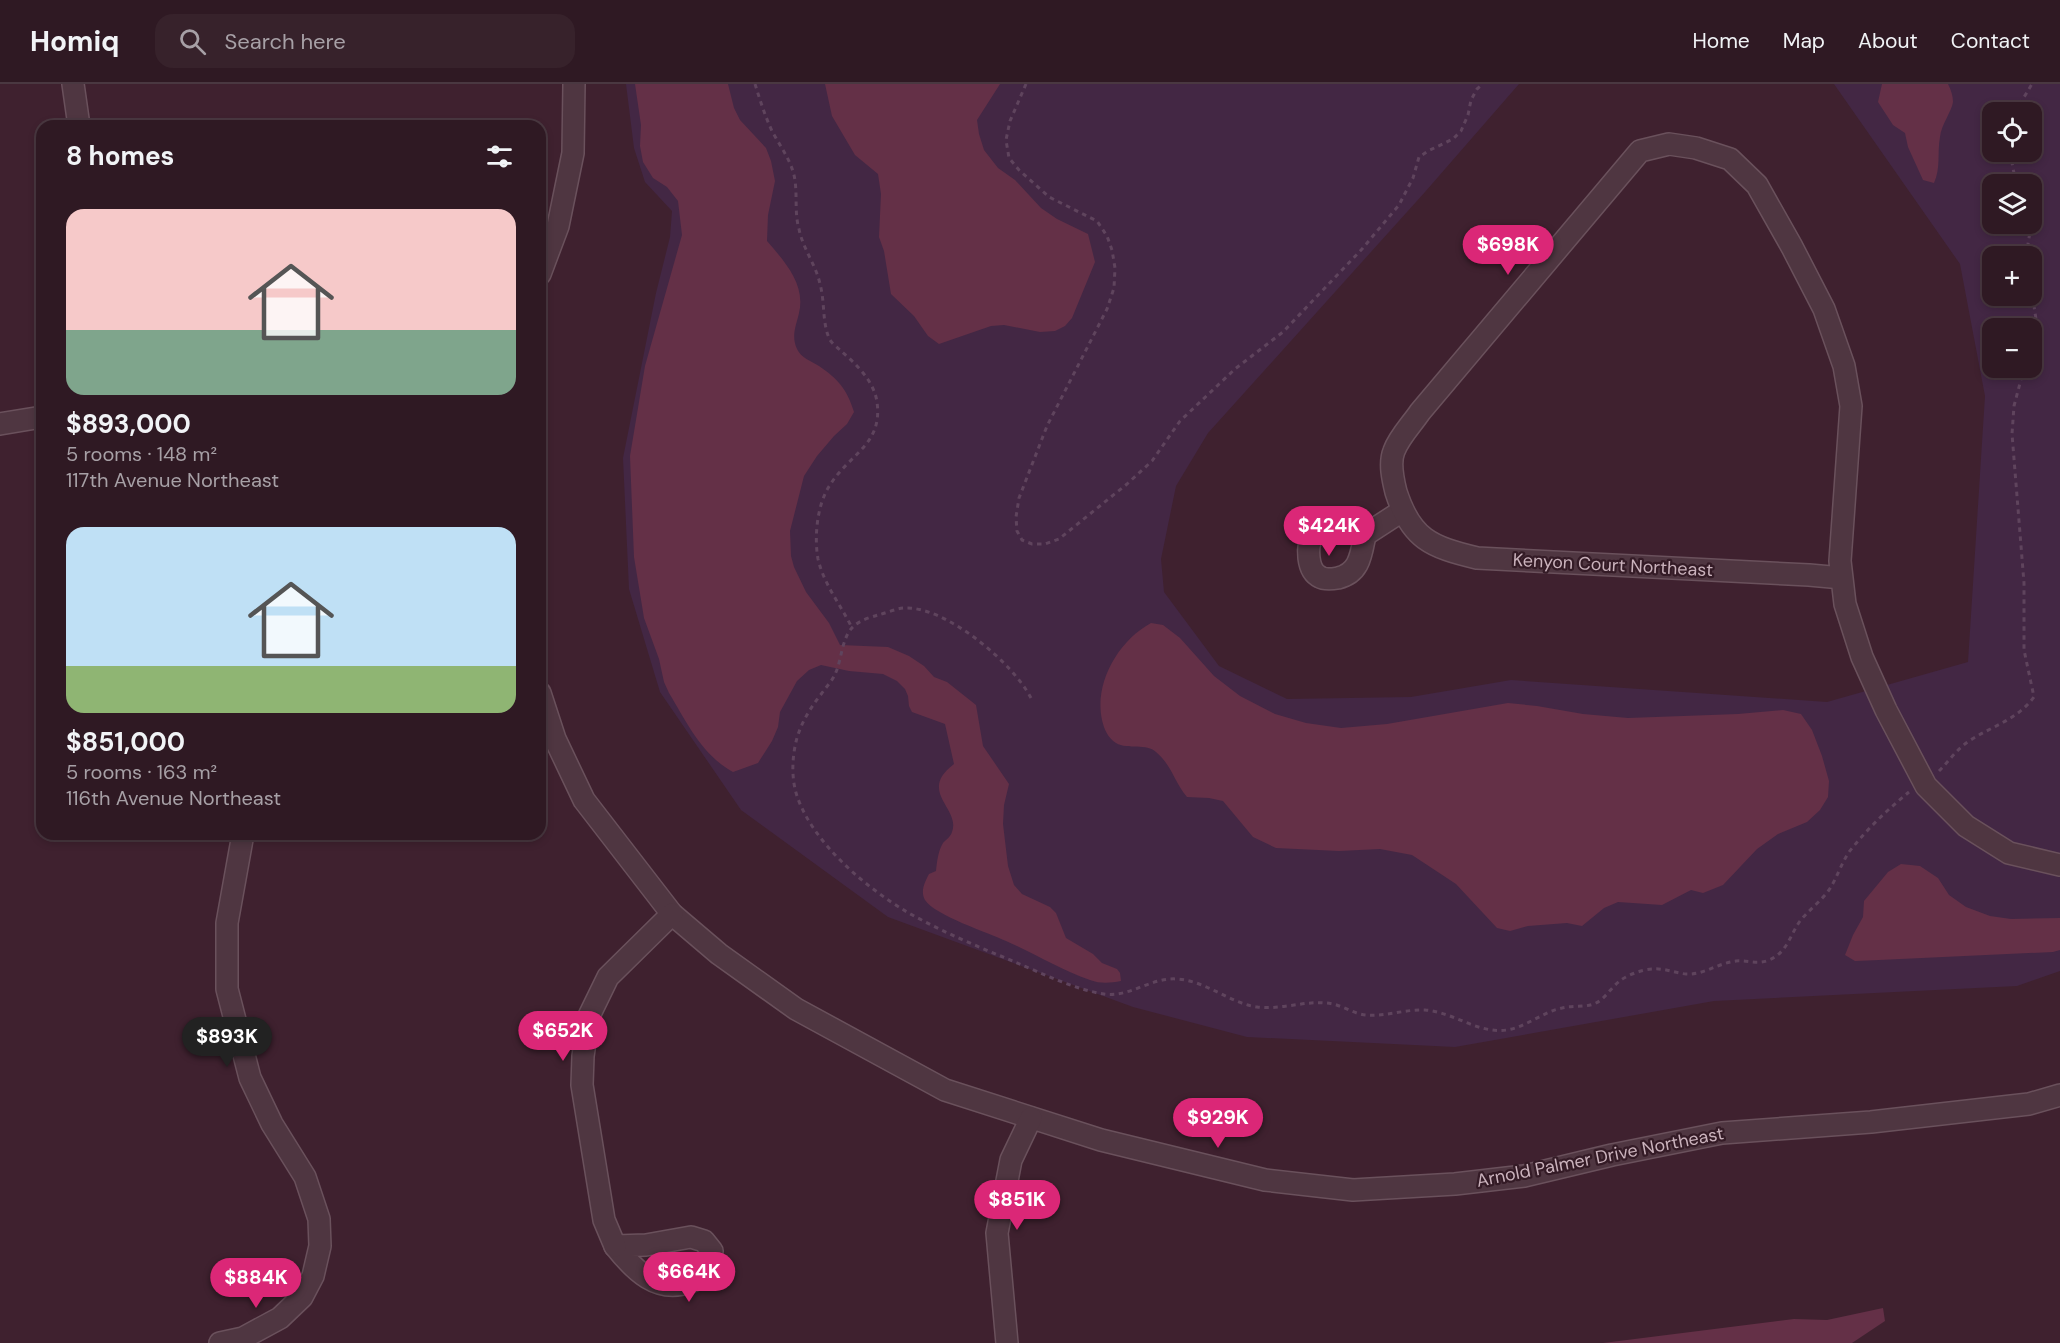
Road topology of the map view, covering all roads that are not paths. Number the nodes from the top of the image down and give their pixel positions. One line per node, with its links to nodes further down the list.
1 (73, 84): 3 (street)
2 (574, 84): 4 (street)
3 (78, 120)
4 (546, 258)
5 (36, 418): 6 (street)
6 (0, 424)
7 (1402, 511): 8 (street); 9 (street, Kenyon Court Northeast); 9 (street, Kenyon Court Northeast)
8 (1365, 535)
9 (1842, 578): 12 (street, Kenyon Court Northeast)
10 (546, 711): 13 (street, Arnold Palmer Drive Northeast)
11 (242, 840): 17 (street)
12 (2060, 865)
13 (672, 914): 15 (street, Arnold Palmer Drive Northeast); 16 (street)
14 (2060, 1095): 15 (street, Arnold Palmer Drive Northeast)
15 (1031, 1118): 18 (street)
16 (615, 1246)
17 (220, 1343)
18 (1007, 1343)

